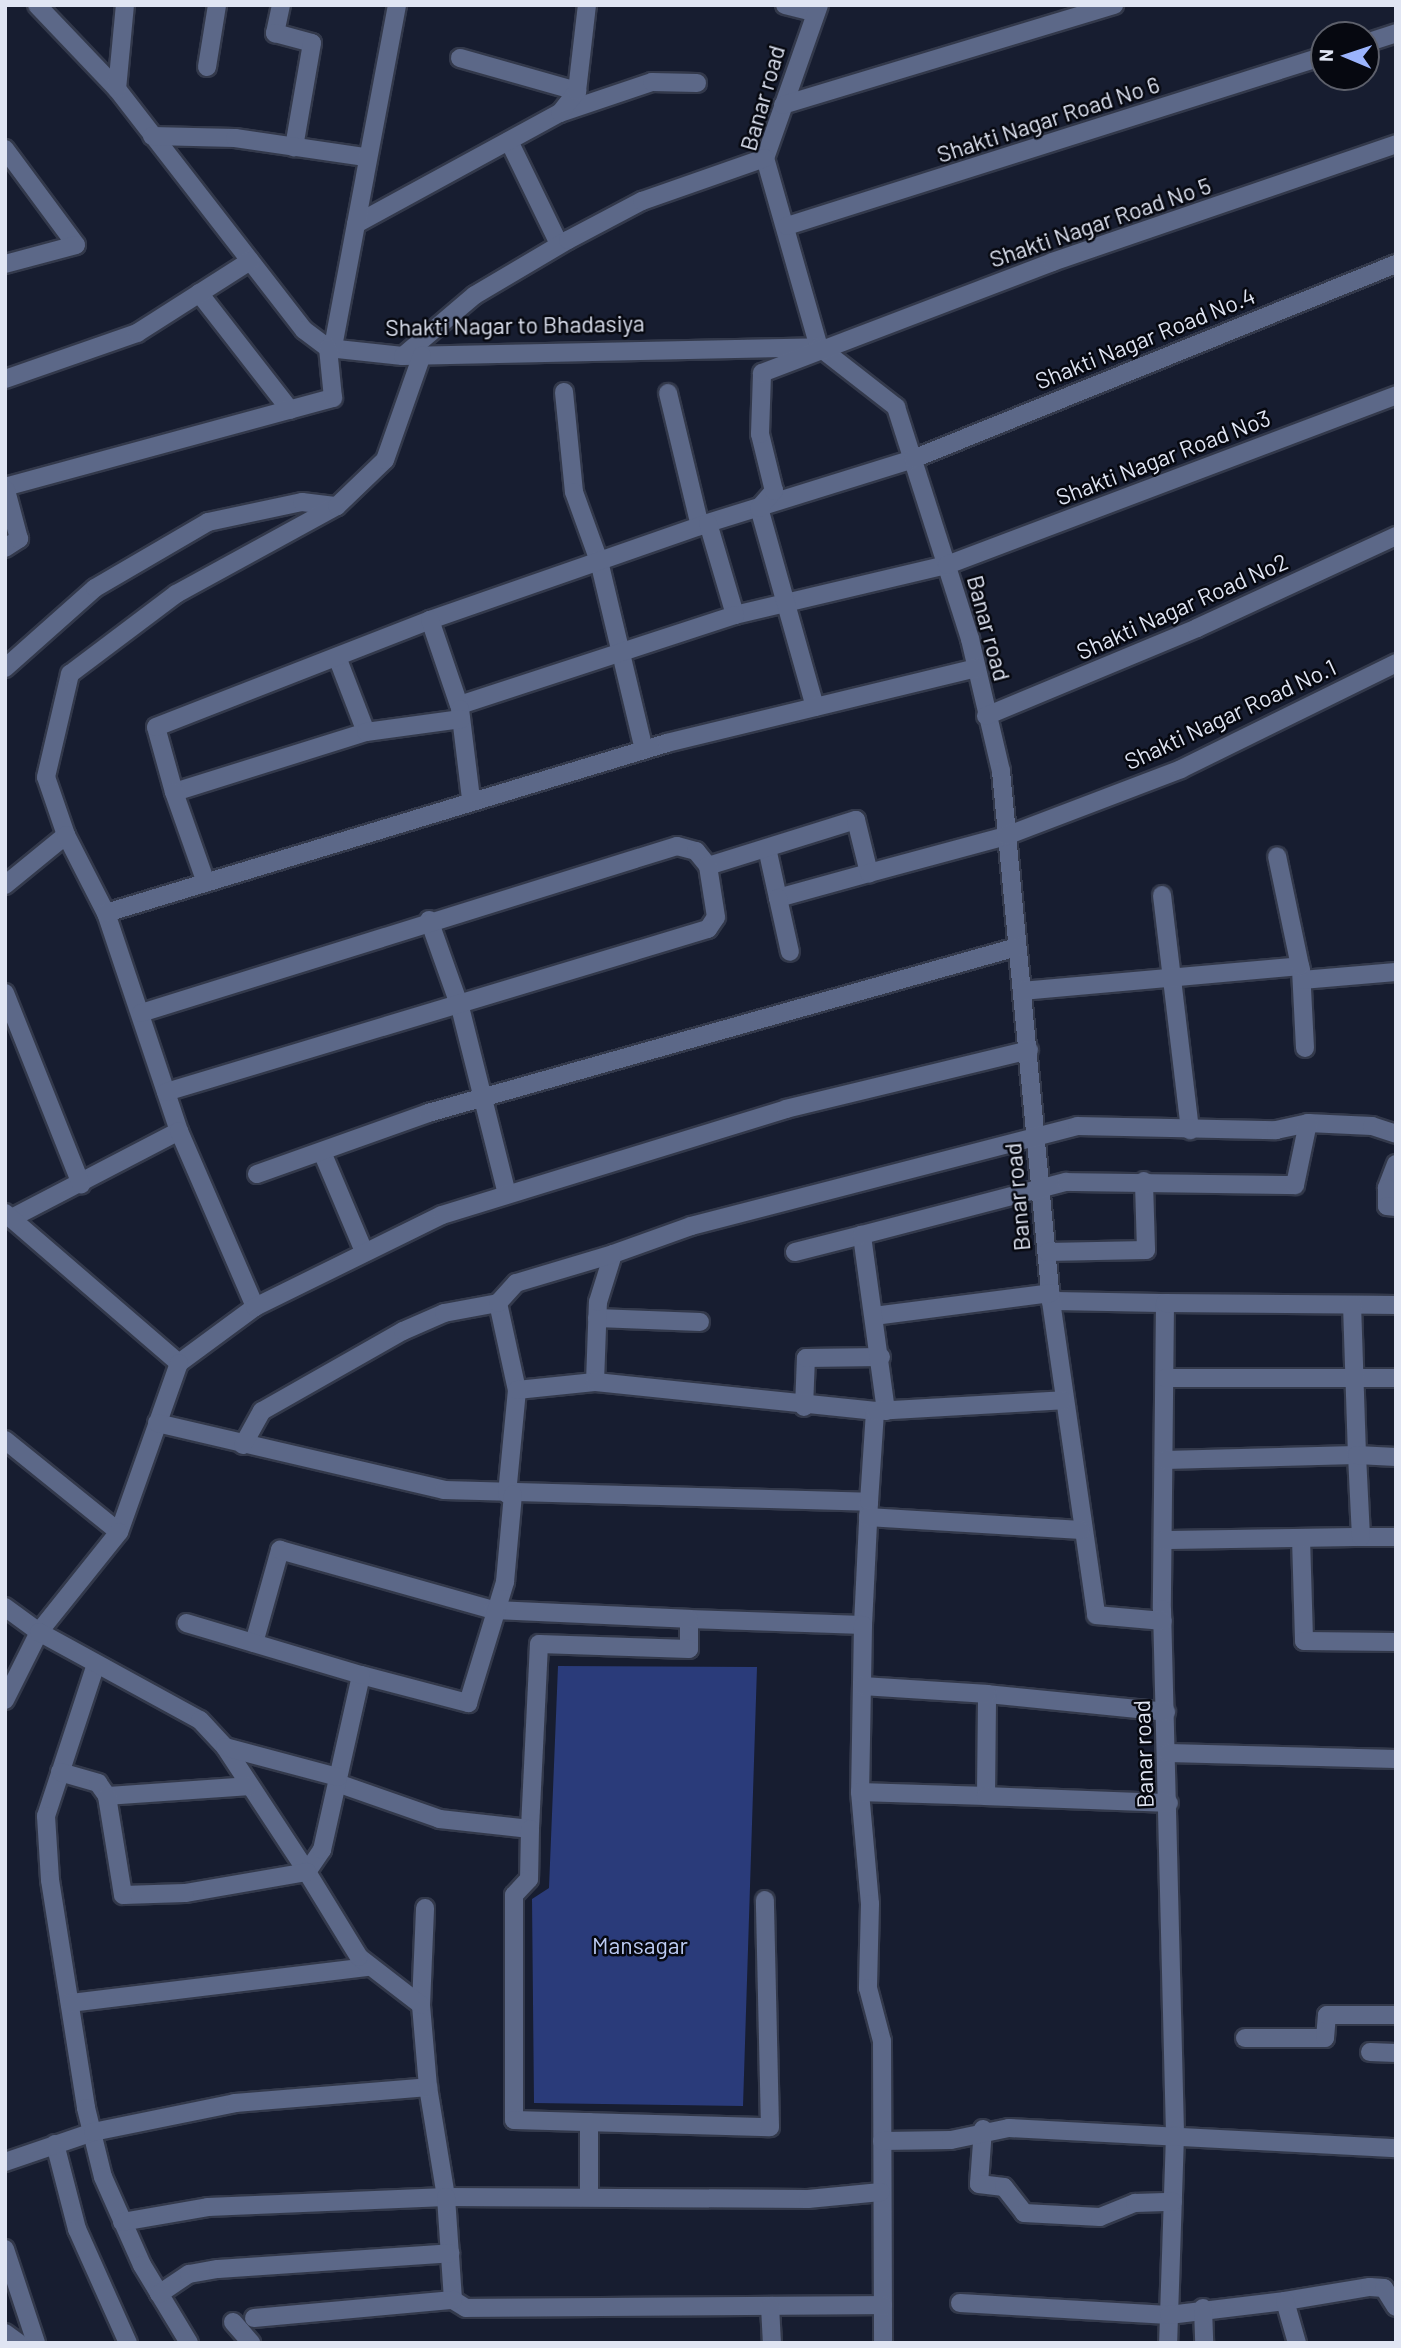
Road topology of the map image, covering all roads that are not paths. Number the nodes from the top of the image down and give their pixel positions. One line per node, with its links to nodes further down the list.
1 (37, 5): 14 (street)
2 (124, 5): 14 (street)
3 (217, 5): 12 (street)
4 (281, 5): 21 (street)
5 (397, 5): 23 (street)
6 (587, 5): 15 (street)
7 (785, 5): 9 (street)
8 (1114, 5): 16 (street)
9 (816, 9): 16 (street, Banar road)
10 (460, 58): 15 (street)
11 (1310, 60): 26 (street, Shakti Nagar Road No 6)
12 (207, 67)
13 (697, 83): 17 (street)
14 (117, 89): 18 (street)
15 (577, 91): 17 (street)
16 (783, 105): 24 (street, Banar road)
17 (560, 113): 19 (street)
18 (152, 136): 21 (street); 28 (street)
19 (509, 141): 25 (street); 27 (street)
20 (1396, 144): 32 (street, Shakti Nagar Road No 5)
21 (294, 147): 23 (street)
22 (5, 149): 29 (street)
23 (366, 157): 25 (street)
24 (765, 158): 26 (street, Banar road); 27 (street)
25 (356, 224): 33 (street)
26 (787, 226): 32 (street, Banar road)
27 (559, 244): 35 (street)
28 (250, 261): 31 (street); 33 (street)
29 (5, 264)
30 (1396, 264): 41 (street, Shakti Nagar Road No.4)
31 (200, 293): 36 (street); 40 (street)
32 (819, 347): 34 (street, Shakti Nagar to Bhadasiya); 41 (street, Banar road); 44 (street)
33 (331, 348): 35 (street, Shakti Nagar to Bhadasiya); 40 (street)
34 (422, 355): 35 (street, Shakti Nagar to Bhadasiya); 43 (street)
35 (403, 356)
36 (5, 379)
37 (564, 392): 48 (street)
38 (668, 393): 45 (street)
39 (1396, 395): 49 (street, Shakti Nagar Road No3)
40 (289, 410): 42 (street)
41 (913, 459): 44 (street, Shakti Nagar Road No.4); 49 (street, Banar road)
42 (6, 488): 47 (street)
43 (337, 506): 56 (street); 65 (street)
44 (760, 508): 45 (street, Shakti Nagar Road No.4); 50 (street)
45 (704, 524): 48 (street, Shakti Nagar Road No.4); 51 (street)
46 (1396, 536): 60 (street, Shakti Nagar Road No2)
47 (5, 548)
48 (599, 561): 52 (street, Shakti Nagar Road No.4); 53 (street)
49 (947, 565): 50 (street, Shakti Nagar Road No3); 57 (street, Banar road)
50 (787, 602): 51 (street, Shakti Nagar Road No3); 58 (street)
51 (735, 615): 53 (street, Shakti Nagar Road No3)
52 (430, 620): 54 (street, Shakti Nagar Road No.4); 59 (street)
53 (620, 650): 59 (street, Shakti Nagar Road No3); 62 (street)
54 (337, 657): 61 (street); 63 (street, Shakti Nagar Road No.4)
55 (1396, 663): 66 (street, Shakti Nagar Road No.1)
56 (5, 668)
57 (976, 668): 58 (street); 60 (street, Banar road)
58 (815, 707): 62 (street)
59 (460, 712): 61 (street, Shakti Nagar Road No3); 64 (street)
60 (986, 716): 66 (street, Banar road)
61 (366, 733): 63 (street, Shakti Nagar Road No3)
62 (644, 750): 64 (street)
63 (174, 792): 71 (street)
64 (471, 799): 71 (street)
65 (66, 835): 72 (street); 75 (street)
66 (1006, 836): 70 (street, Shakti Nagar Road No.1); 77 (street, Banar road)
67 (767, 848): 69 (street); 70 (street); 74 (street)
68 (1277, 856): 80 (street)
69 (708, 866): 76 (street); 84 (street)
70 (869, 873): 74 (street, Shakti Nagar Road No.1)
71 (206, 883): 75 (street)
72 (5, 885)
73 (1162, 895): 81 (street)
74 (778, 898): 78 (street)
75 (106, 913): 85 (street)
76 (429, 920): 84 (street); 85 (street)
77 (1017, 947): 82 (street, Banar road); 89 (street)
78 (790, 951)
79 (1396, 972): 80 (street)
80 (1301, 973): 81 (street); 86 (street)
81 (1174, 976): 82 (street); 91 (street)
82 (1022, 990): 87 (street, Banar road)
83 (5, 993): 99 (street)
84 (460, 1007): 88 (street); 89 (street)
85 (141, 1013): 88 (street)
86 (1305, 1048)
87 (1029, 1050): 93 (street, Banar road); 101 (street)
88 (166, 1092): 92 (street)
89 (481, 1099): 95 (street); 101 (street)
90 (1308, 1123): 91 (street); 94 (street); 98 (street)
91 (1190, 1130): 93 (street)
92 (179, 1131): 99 (street); 114 (street)
93 (1036, 1132): 100 (street, Banar road); 108 (street)
94 (1396, 1135)
95 (322, 1152): 97 (street); 105 (street)
96 (1396, 1164): 102 (street)
97 (257, 1174)
98 (1144, 1181): 100 (street); 107 (street)
99 (81, 1184): 103 (street)
100 (1041, 1186): 104 (street); 107 (street, Banar road)
101 (507, 1194): 105 (street)
102 (1396, 1207)
103 (9, 1215): 119 (street)
104 (862, 1235): 106 (street); 115 (street)
105 (363, 1249): 114 (street)
106 (795, 1252)
107 (1047, 1252): 109 (street, Banar road)
108 (613, 1254): 110 (street); 116 (street)
109 (1051, 1297): 111 (street); 115 (street); 125 (street, Banar road)
110 (498, 1303): 124 (street); 130 (street)
111 (1166, 1303): 112 (street); 121 (street, Banar road)
112 (1352, 1305): 113 (street); 120 (street)
113 (1396, 1306)
114 (255, 1307): 119 (street)
115 (874, 1316): 118 (street)
116 (597, 1318): 117 (street); 123 (street)
117 (700, 1322)
118 (881, 1357): 126 (street); 127 (street)
119 (179, 1363): 128 (street)
120 (1356, 1377): 121 (street); 122 (street); 131 (street)
121 (1165, 1378): 133 (street, Banar road)
122 (1396, 1378)
123 (595, 1382): 124 (street); 126 (street)
124 (517, 1390): 134 (street)
125 (1063, 1400): 127 (street); 136 (street, Banar road)
126 (804, 1407): 127 (street)
127 (880, 1411): 135 (street)
128 (157, 1423): 130 (street); 137 (street)
129 (5, 1440): 137 (street)
130 (243, 1445): 134 (street)
131 (1357, 1455): 132 (street); 133 (street); 138 (street)
132 (1396, 1457)
133 (1164, 1460): 141 (street, Banar road)
134 (510, 1494): 135 (street); 143 (street)
135 (869, 1510): 136 (street); 147 (street)
136 (1081, 1530): 145 (street, Banar road)
137 (119, 1532): 148 (street)
138 (1361, 1537): 139 (street); 140 (street)
139 (1396, 1537)
140 (1301, 1538): 141 (street); 149 (street)
141 (1163, 1539): 145 (street, Banar road)
142 (5, 1607): 148 (street)
143 (493, 1610): 144 (street); 150 (street); 152 (street)
144 (689, 1619): 147 (street); 167 (street)
145 (1163, 1621): 156 (street, Banar road)
146 (187, 1623): 150 (street)
147 (863, 1625): 153 (street)
148 (39, 1632): 151 (street); 155 (street)
149 (1396, 1642)
150 (254, 1643): 152 (street)
151 (96, 1664): 157 (street); 160 (street)
152 (361, 1675): 161 (street)
153 (863, 1686): 154 (street); 163 (street)
154 (987, 1693): 156 (street); 165 (street)
155 (5, 1700)
156 (1166, 1712): 158 (street, Banar road)
157 (225, 1747): 161 (street); 162 (street)
158 (1168, 1753): 159 (street); 166 (street, Banar road)
159 (1396, 1759)
160 (60, 1772): 164 (street); 172 (street)
161 (337, 1780): 167 (street); 168 (street)
162 (249, 1786): 164 (street); 168 (street)
163 (860, 1792): 165 (street); 183 (street)
164 (107, 1796): 168 (street)
165 (986, 1796): 166 (street)
166 (1169, 1803): 182 (street, Banar road)
167 (530, 1829): 179 (street)
168 (307, 1872): 171 (street)
169 (765, 1900): 179 (street)
170 (425, 1908): 173 (street)
171 (368, 1967): 172 (street); 173 (street)
172 (71, 2003): 181 (street)
173 (421, 2005): 178 (street)
174 (1396, 2015): 175 (street)
175 (1245, 2038)
176 (1370, 2052): 177 (street)
177 (1396, 2053)
178 (428, 2087): 181 (street); 189 (street)
179 (589, 2122): 188 (street)
180 (983, 2129): 182 (street); 183 (street); 190 (street)
181 (93, 2132): 184 (street); 191 (street)
182 (1175, 2135): 185 (street); 190 (street, Banar road)
183 (882, 2141): 187 (street)
184 (55, 2144): 186 (street); 208 (street)
185 (1396, 2148)
186 (5, 2162)
187 (881, 2192): 188 (street); 198 (street)
188 (589, 2196): 189 (street)
189 (446, 2197): 191 (street); 193 (street)
190 (1173, 2202): 202 (street, Banar road)
191 (122, 2222): 194 (street)
192 (5, 2249): 207 (street)
193 (450, 2253): 194 (street); 195 (street)
194 (159, 2294): 209 (street)
195 (453, 2300): 199 (street); 203 (street)
196 (1285, 2301): 200 (street); 201 (street); 215 (street)
197 (960, 2303): 202 (street)
198 (883, 2305): 199 (street); 212 (street)
199 (770, 2306): 211 (street)
200 (1396, 2307)
201 (1203, 2308): 202 (street); 214 (street)
202 (1169, 2315): 213 (street, Banar road)
203 (254, 2318)
204 (233, 2322): 210 (street)
205 (5, 2333): 206 (street)
206 (19, 2343)
207 (36, 2343)
208 (128, 2343)
209 (189, 2343)
210 (251, 2343)
211 (772, 2343)
212 (883, 2343)
213 (1168, 2343)
214 (1204, 2343)
215 (1297, 2343)

